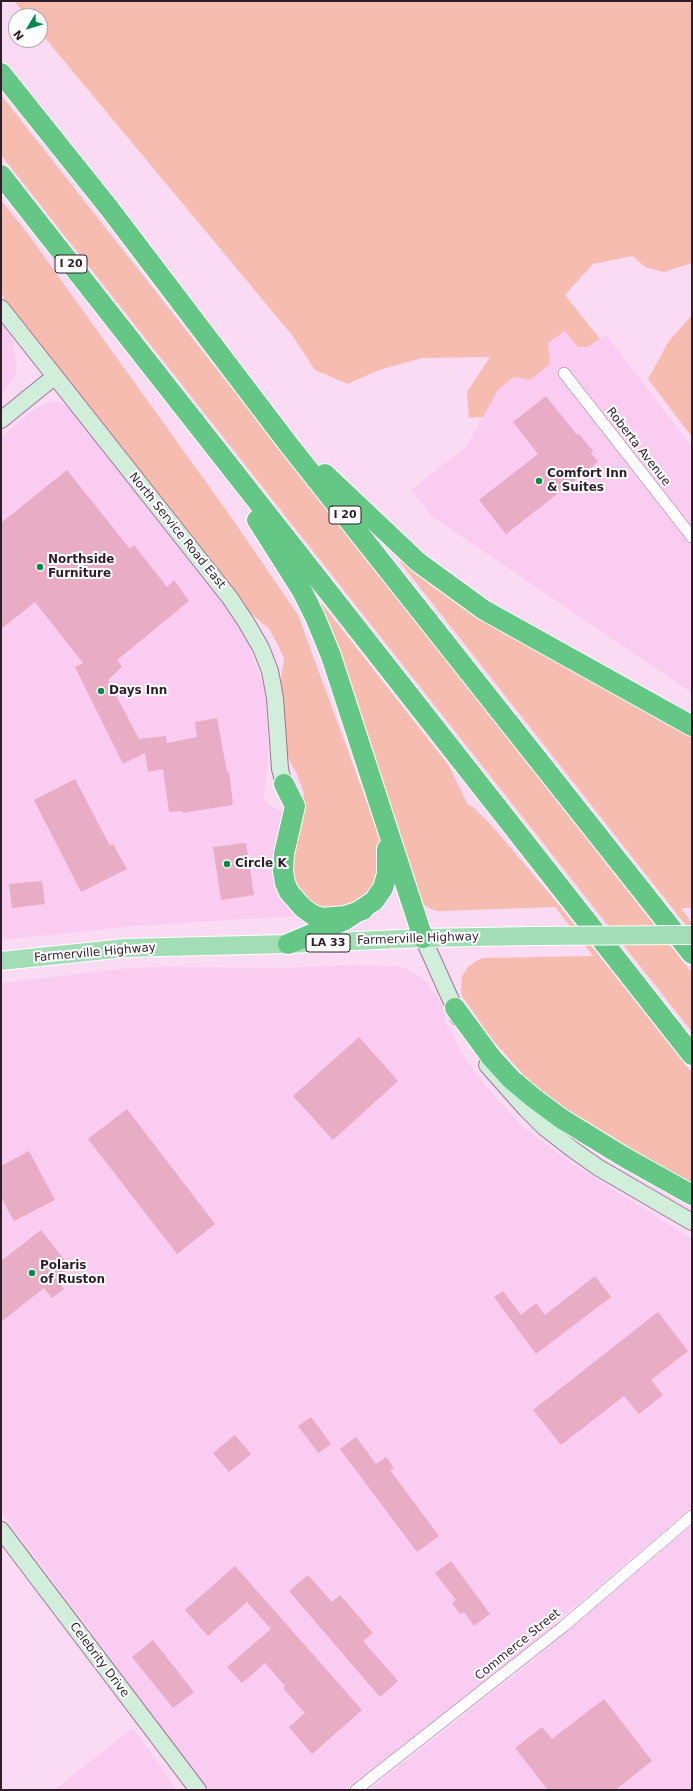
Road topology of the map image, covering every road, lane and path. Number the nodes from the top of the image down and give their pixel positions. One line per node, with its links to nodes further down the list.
1 (1, 73): 8 (highway, I 20)
2 (1, 175): 4 (highway, I 20)
3 (1, 308): 6 (street, North Service Road East)
4 (140, 353): 12 (highway); 20 (highway, I 20)
5 (564, 373): 9 (street, Roberta Avenue)
6 (54, 377): 7 (street); 11 (street, North Service Road East)
7 (1, 420)
8 (289, 444): 10 (highway); 17 (highway, I 20)
9 (692, 537)
10 (692, 726)
11 (284, 784): 13 (highway)
12 (382, 818): 13 (highway); 15 (highway)
13 (363, 910): 16 (highway)
14 (692, 935): 15 (main road, Farmerville Highway / LA 33, bridge)
15 (423, 938): 16 (main road, Farmerville Highway / LA 33); 19 (street)
16 (288, 944): 18 (main road, Farmerville Highway / LA 33)
17 (692, 954)
18 (1, 961)
19 (455, 1008): 21 (highway); 22 (street)
20 (692, 1055)
21 (692, 1195)
22 (692, 1222)
23 (692, 1516): 26 (street, Commerce Street)
24 (1, 1530): 25 (street, Celebrity Drive)
25 (198, 1790)
26 (356, 1790)

